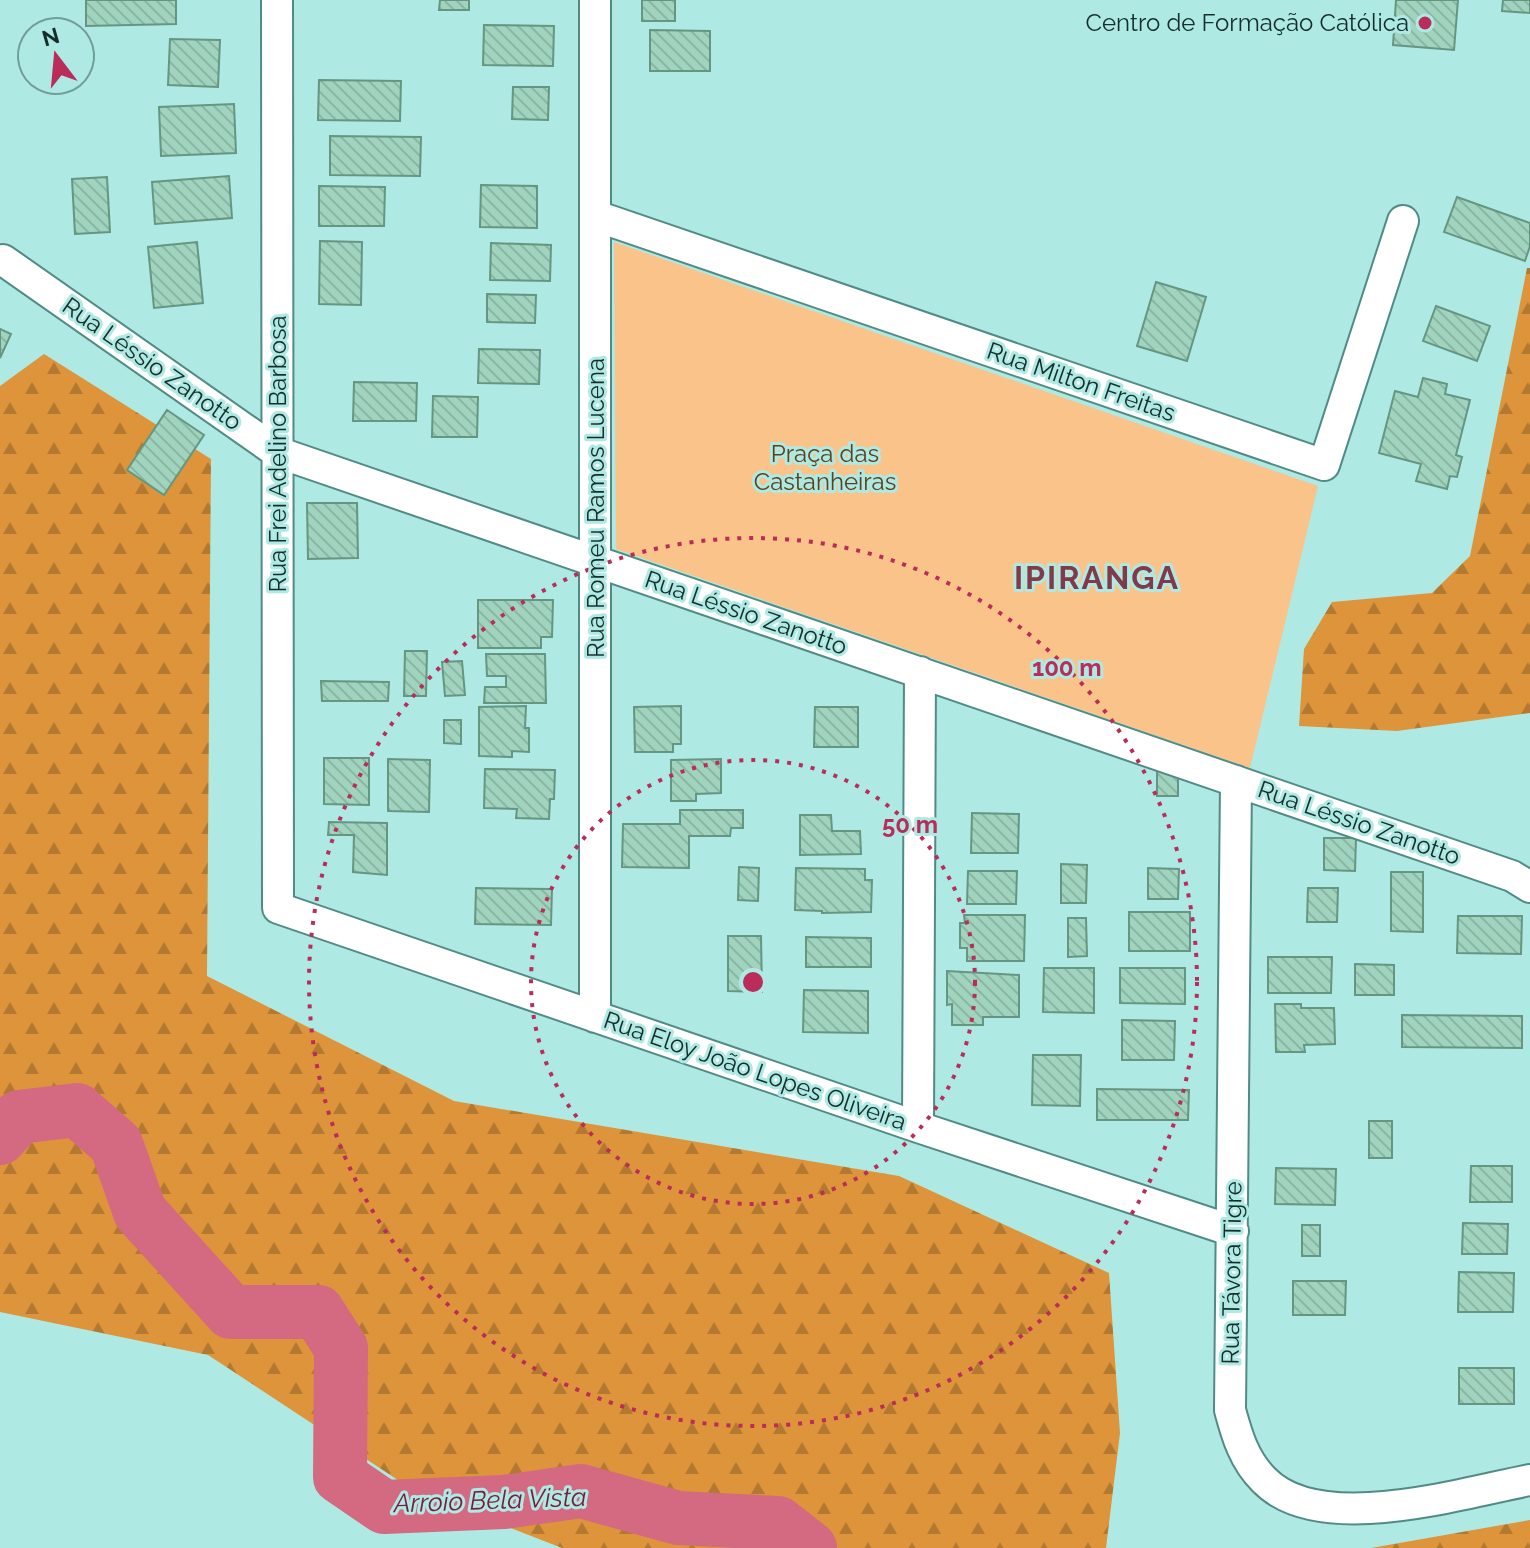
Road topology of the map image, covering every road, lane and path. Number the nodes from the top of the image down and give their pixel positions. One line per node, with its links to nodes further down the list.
1 (277, 0): 6 (street, Rua Frei Adelino Barbosa)
2 (595, 0): 3 (street, Rua Romeu Ramos Lucena)
3 (596, 216): 4 (street, Rua Milton Freitas); 7 (street, Rua Romeu Ramos Lucena)
4 (1403, 221)
5 (3, 260): 6 (street, Rua Léssio Zanotto)
6 (277, 452): 7 (street, Rua Léssio Zanotto); 11 (street, Rua Frei Adelino Barbosa)
7 (596, 561): 8 (street, Rua Léssio Zanotto); 12 (street, Rua Romeu Ramos Lucena)
8 (920, 672): 9 (street, Rua Léssio Zanotto); 13 (street)
9 (1236, 781): 10 (street, Rua Léssio Zanotto); 14 (street, Rua Távora Tigre)
10 (1530, 887)
11 (278, 908): 12 (street, Rua Eloy João Lopes Oliveira)
12 (595, 1017): 13 (street, Rua Eloy João Lopes Oliveira)
13 (918, 1127): 14 (street, Rua Eloy João Lopes Oliveira)
14 (1233, 1231): 15 (street, Rua Távora Tigre)
15 (1530, 1480)

